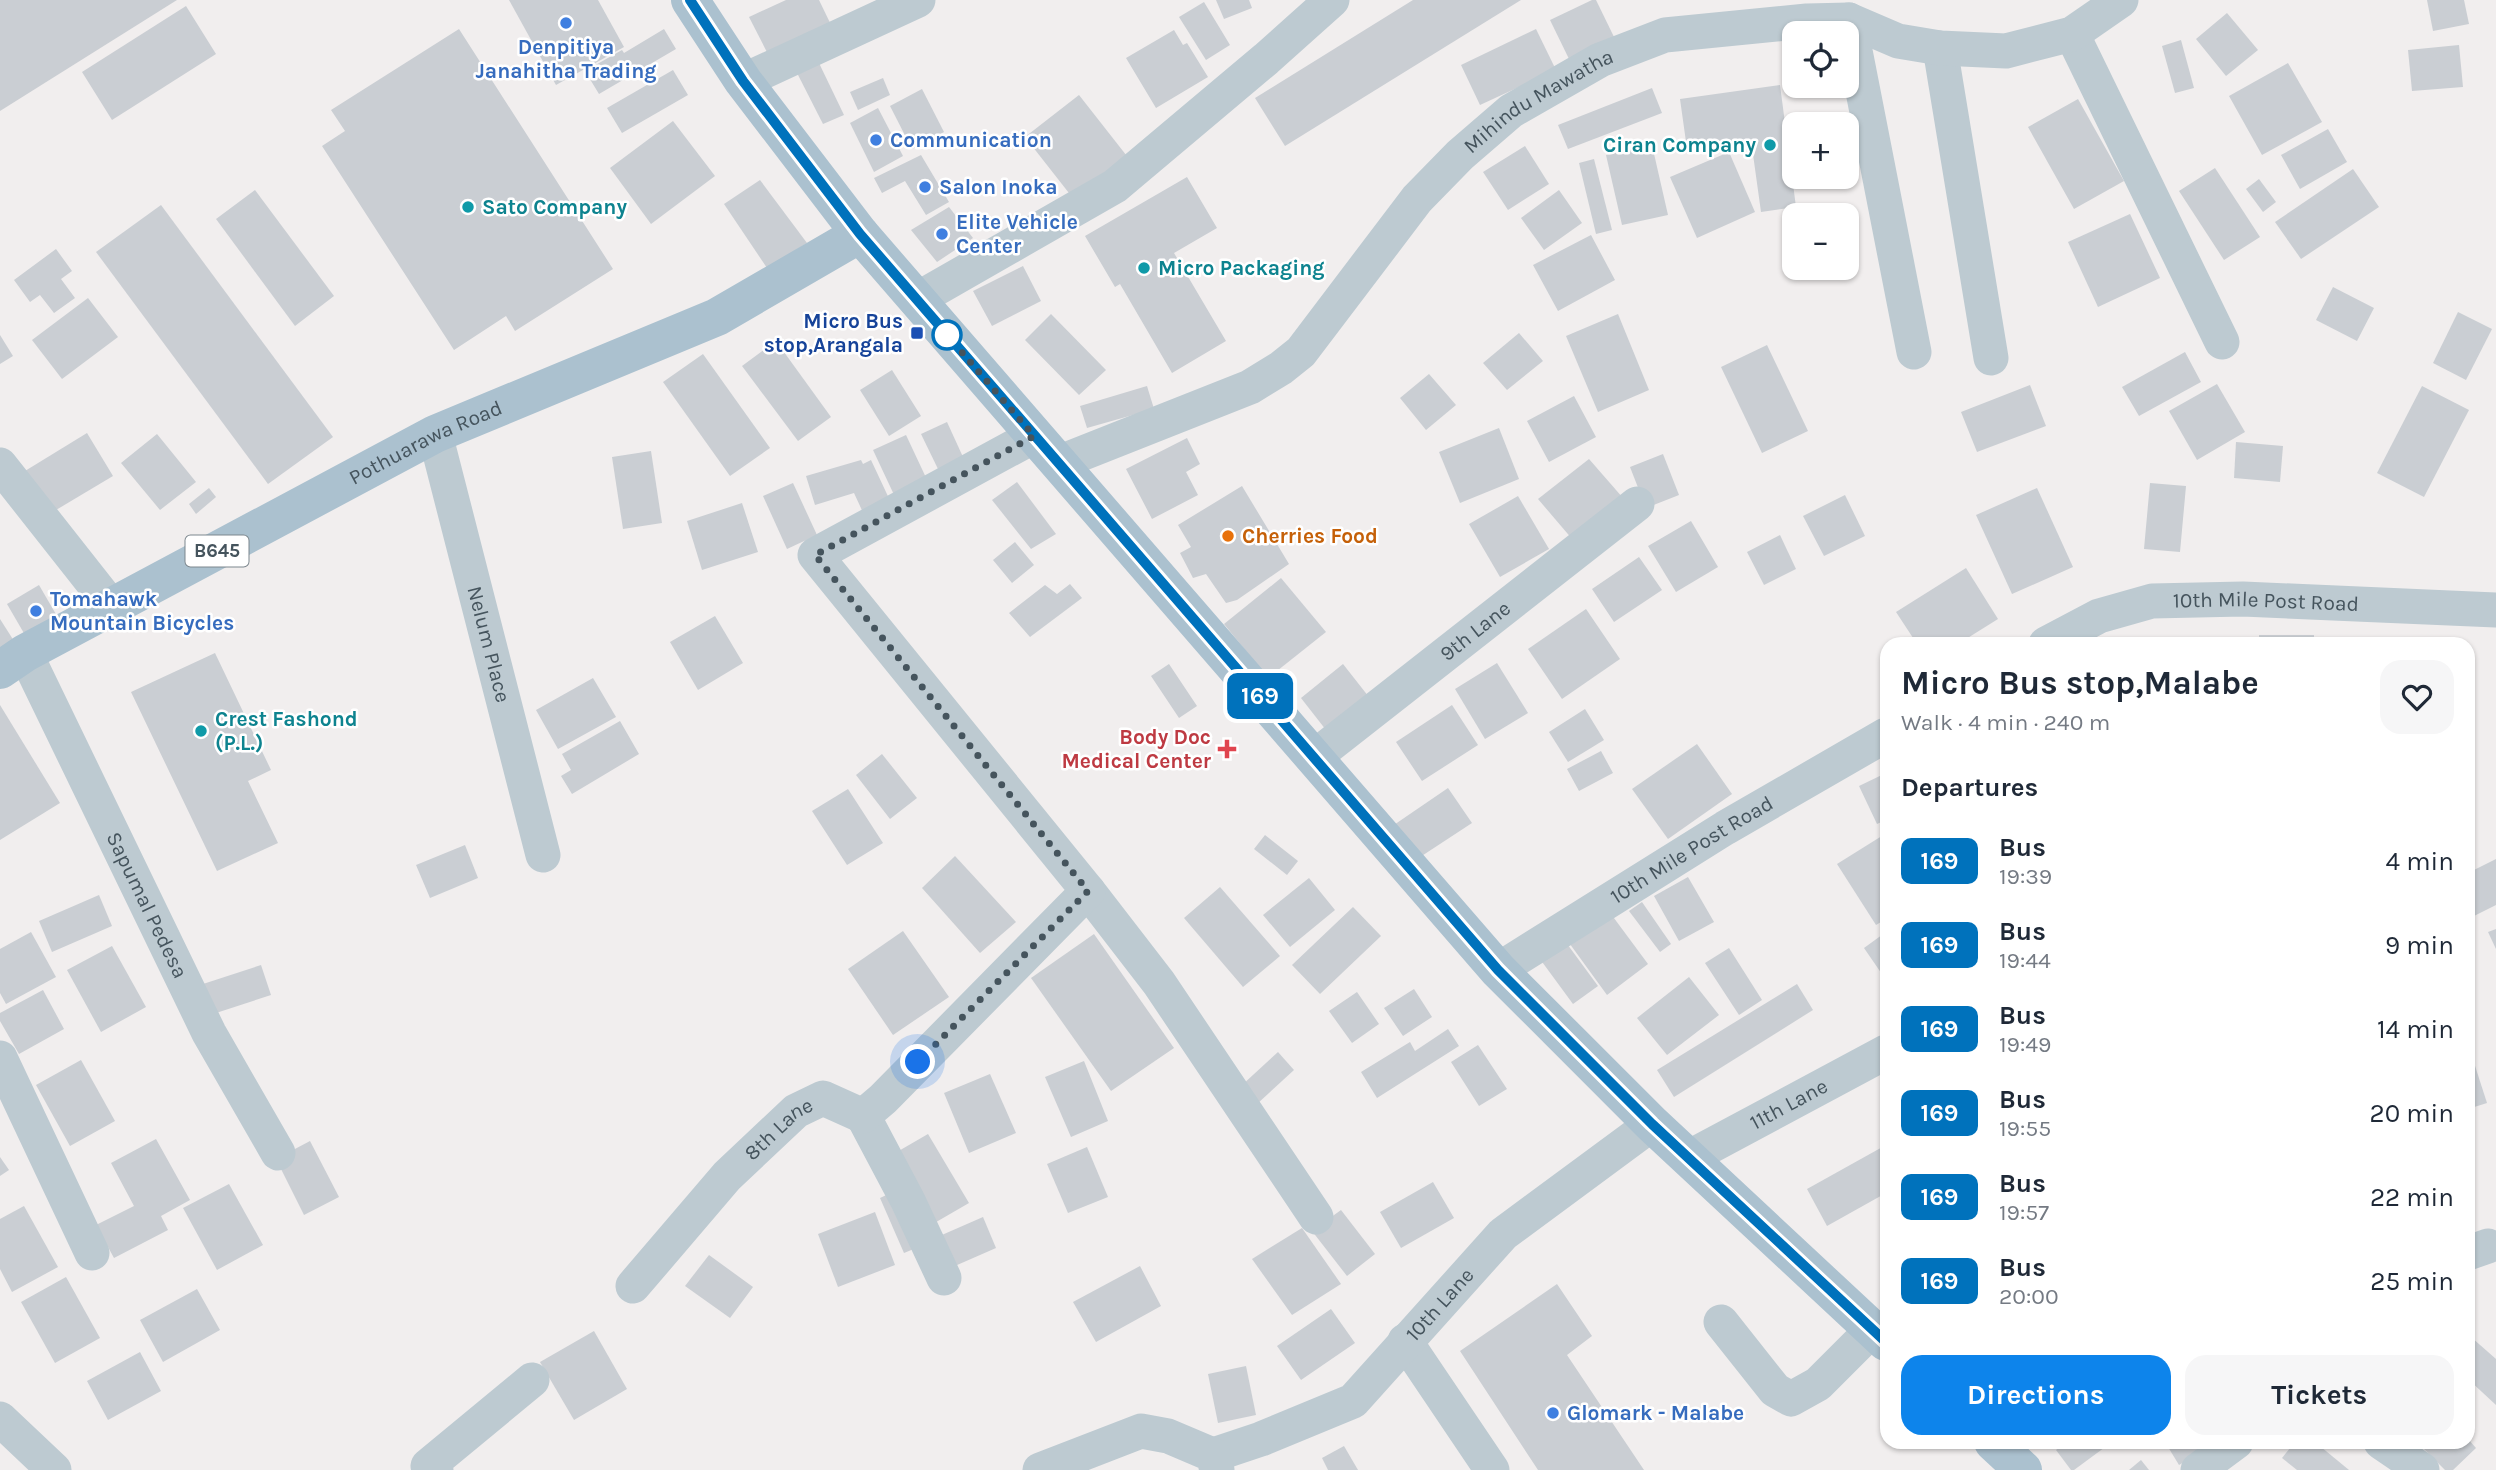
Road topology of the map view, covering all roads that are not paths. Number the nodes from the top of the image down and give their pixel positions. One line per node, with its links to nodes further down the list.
1 (690, 0): 8 (main road)
2 (918, 0): 8 (street)
3 (1332, 0): 10 (street)
4 (2121, 0): 6 (street, Mihindu Mawatha)
5 (1849, 20): 7 (street, Mihindu Mawatha); 12 (street); 15 (street, Mihindu Mawatha)
6 (2072, 34): 7 (street, Mihindu Mawatha); 11 (street)
7 (1940, 48): 13 (street)
8 (743, 81): 9 (main road)
9 (860, 234): 10 (main road); 14 (main road, Pothuarawa Road / B645)
10 (916, 300): 15 (main road)
11 (2222, 342)
12 (1914, 352)
13 (1991, 358)
14 (435, 434): 18 (main road, Pothuarawa Road / B645); 24 (street, Nelum Place)
15 (1046, 449): 23 (main road); 25 (street)
16 (0, 465): 18 (street)
17 (1637, 504): 23 (street, 9th Lane)
18 (112, 607): 21 (main road, Pothuarawa Road / B645)
19 (2496, 610): 20 (street, 10th Mile Post Road)
20 (2059, 637)
21 (13, 661): 31 (street, Sapumal Pedesa)
22 (1880, 738): 26 (street, 10th Mile Post Road)
23 (1313, 758): 26 (main road)
24 (543, 855)
25 (1088, 891): 29 (street); 33 (street)
26 (1498, 970): 30 (main road)
27 (1880, 1055): 32 (street, 11th Lane)
28 (0, 1058): 34 (street)
29 (863, 1116): 35 (street); 36 (street, 8th Lane)
30 (1652, 1124): 32 (main road); 39 (street, 10th Lane)
31 (278, 1153)
32 (1690, 1157): 38 (main road)
33 (1316, 1217)
34 (92, 1253)
35 (944, 1278)
36 (633, 1286)
37 (1721, 1322): 38 (street)
38 (1880, 1336)
39 (1405, 1341): 45 (street, 10th Lane); 49 (street)
40 (532, 1380): 47 (street)
41 (0, 1419): 46 (street)
42 (2000, 1449): 50 (main road)
43 (2226, 1449): 51 (street)
44 (2391, 1449): 52 (street)
45 (1215, 1463): 48 (street)
46 (54, 1470)
47 (436, 1470)
48 (1040, 1470)
49 (1492, 1470)
50 (2023, 1470)
51 (2198, 1470)
52 (2422, 1470)

